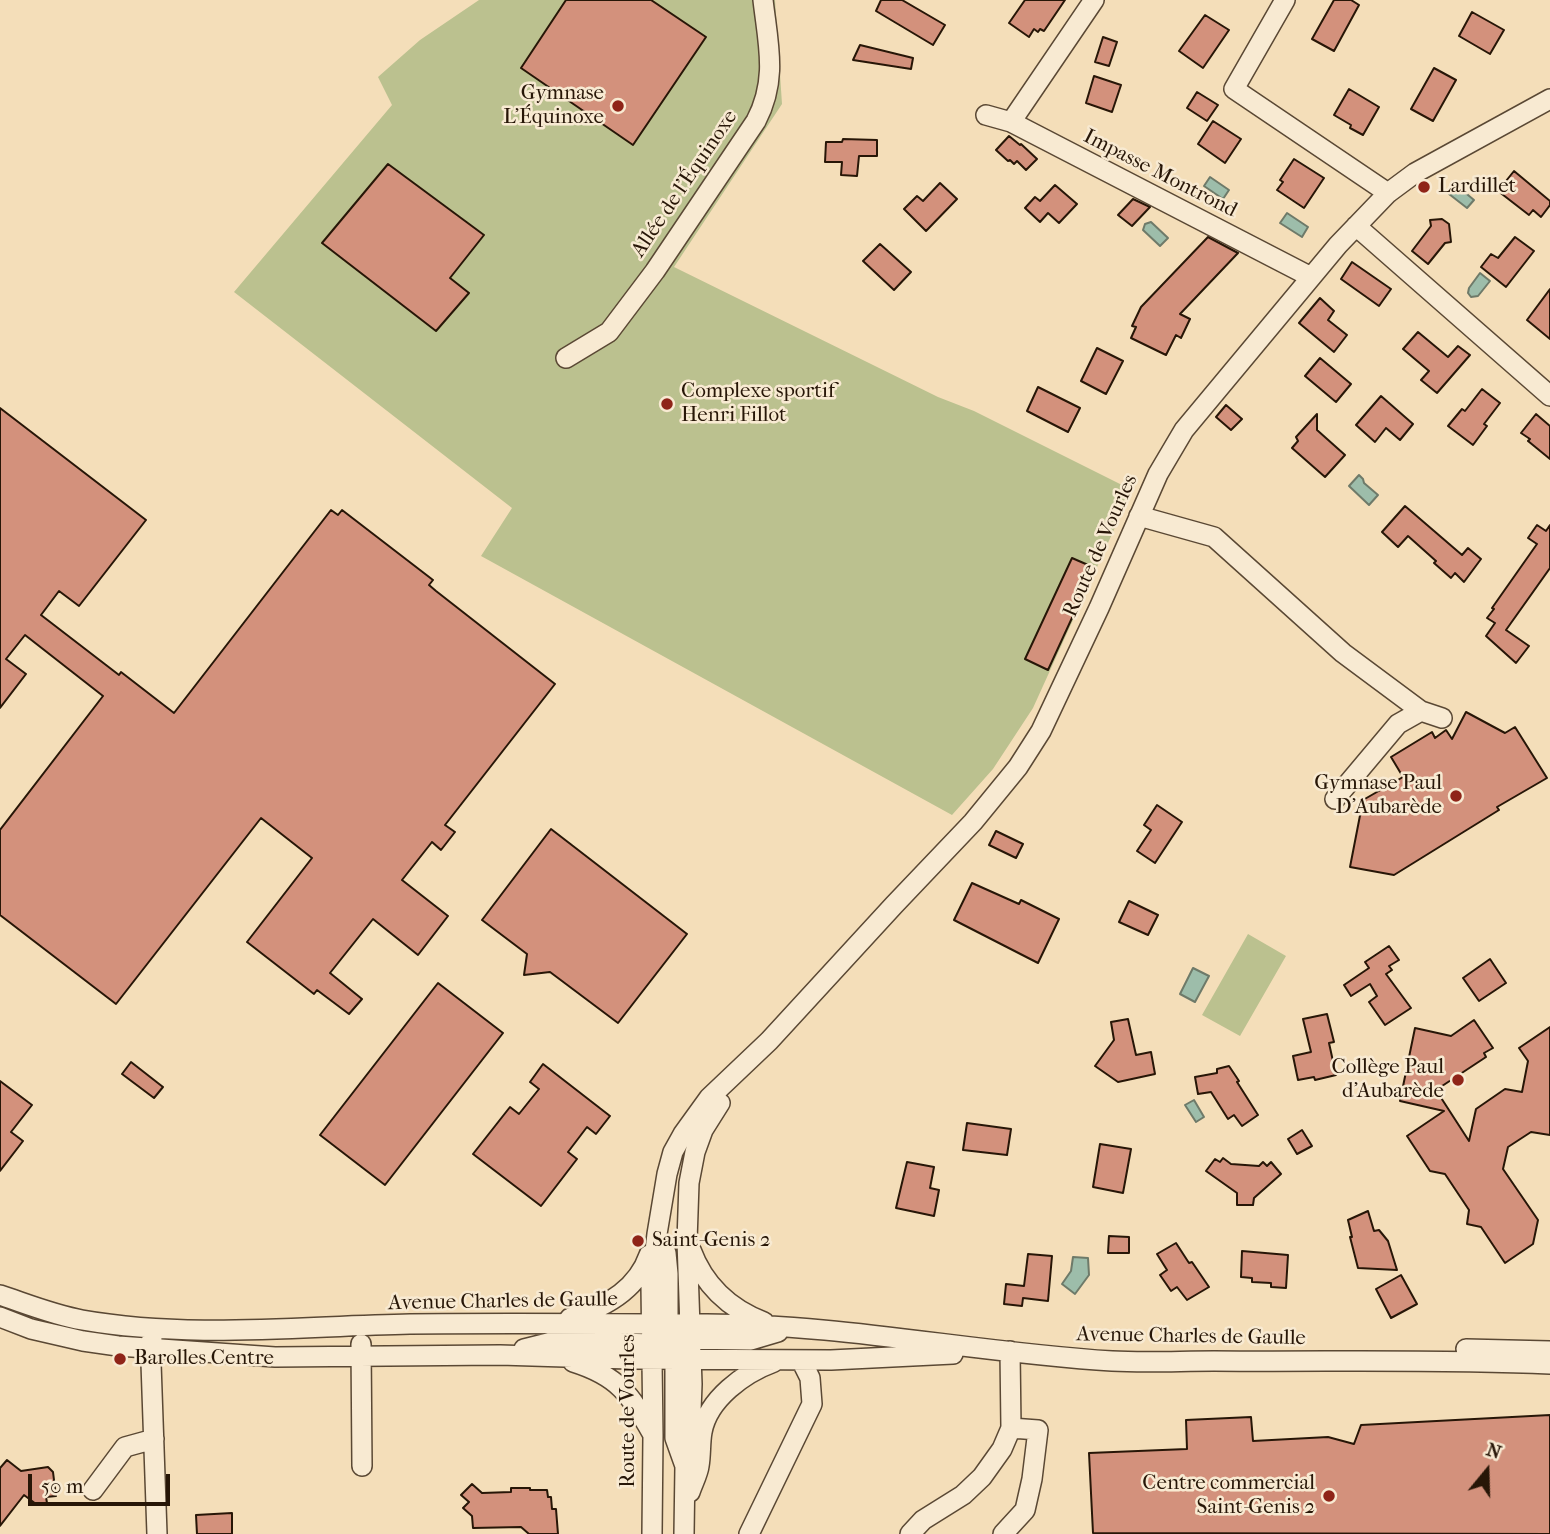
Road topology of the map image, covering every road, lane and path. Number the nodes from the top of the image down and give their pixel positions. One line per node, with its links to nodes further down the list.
1 (762, 0): 10 (street, Allée de l'Équinoxe)
2 (1094, 0): 6 (street)
3 (1285, 0): 7 (street)
4 (1550, 99): 7 (street, Route de Vourles)
5 (986, 116): 6 (street, Impasse Montrond)
6 (1011, 122): 9 (street, Impasse Montrond)
7 (1388, 193): 8 (street, Route de Vourles)
8 (1356, 226): 9 (street, Route de Vourles); 11 (street)
9 (1311, 277): 12 (street, Route de Vourles)
10 (566, 358)
11 (1550, 396)
12 (1139, 516): 13 (street); 16 (street, Route de Vourles)
13 (1422, 711): 14 (street); 15 (street)
14 (1441, 718)
15 (1335, 799)
16 (745, 1063): 17 (street, Route de Vourles); 18 (street, Route de Vourles)
17 (657, 1234): 21 (street, Route de Vourles); 25 (street)
18 (687, 1241): 24 (street); 25 (street, Route de Vourles)
19 (0, 1296): 23 (street, Avenue Charles de Gaulle)
20 (0, 1317): 26 (street, Avenue Charles de Gaulle)
21 (553, 1324): 22 (street, Avenue Charles de Gaulle); 25 (street, Avenue Charles de Gaulle)
22 (361, 1326): 23 (street, Avenue Charles de Gaulle); 30 (street)
23 (152, 1328): 26 (street)
24 (793, 1328): 25 (street); 27 (street, Avenue Charles de Gaulle)
25 (671, 1342): 29 (street); 31 (street, Avenue Charles de Gaulle); 32 (street, Avenue Charles de Gaulle); 36 (street, Route de Vourles); 40 (street, Route de Vourles)
26 (151, 1350): 30 (street, Avenue Charles de Gaulle); 37 (street)
27 (1010, 1351): 32 (street, Avenue Charles de Gaulle); 33 (street, Avenue Charles de Gaulle); 35 (street)
28 (1550, 1351): 33 (street, Avenue Charles de Gaulle)
29 (500, 1355): 30 (street, Avenue Charles de Gaulle); 31 (street, Avenue Charles de Gaulle)
30 (362, 1356): 38 (street)
31 (556, 1357): 36 (street)
32 (791, 1359): 40 (street); 44 (street)
33 (1372, 1361): 34 (street, Avenue Charles de Gaulle)
34 (1550, 1364)
35 (1011, 1428): 45 (street); 46 (street)
36 (653, 1436): 42 (street, Route de Vourles)
37 (154, 1439): 39 (street); 41 (street)
38 (362, 1466)
39 (93, 1490)
40 (684, 1509): 43 (street, Route de Vourles)
41 (157, 1534)
42 (652, 1534)
43 (684, 1534)
44 (748, 1534)
45 (910, 1534)
46 (1003, 1534)

